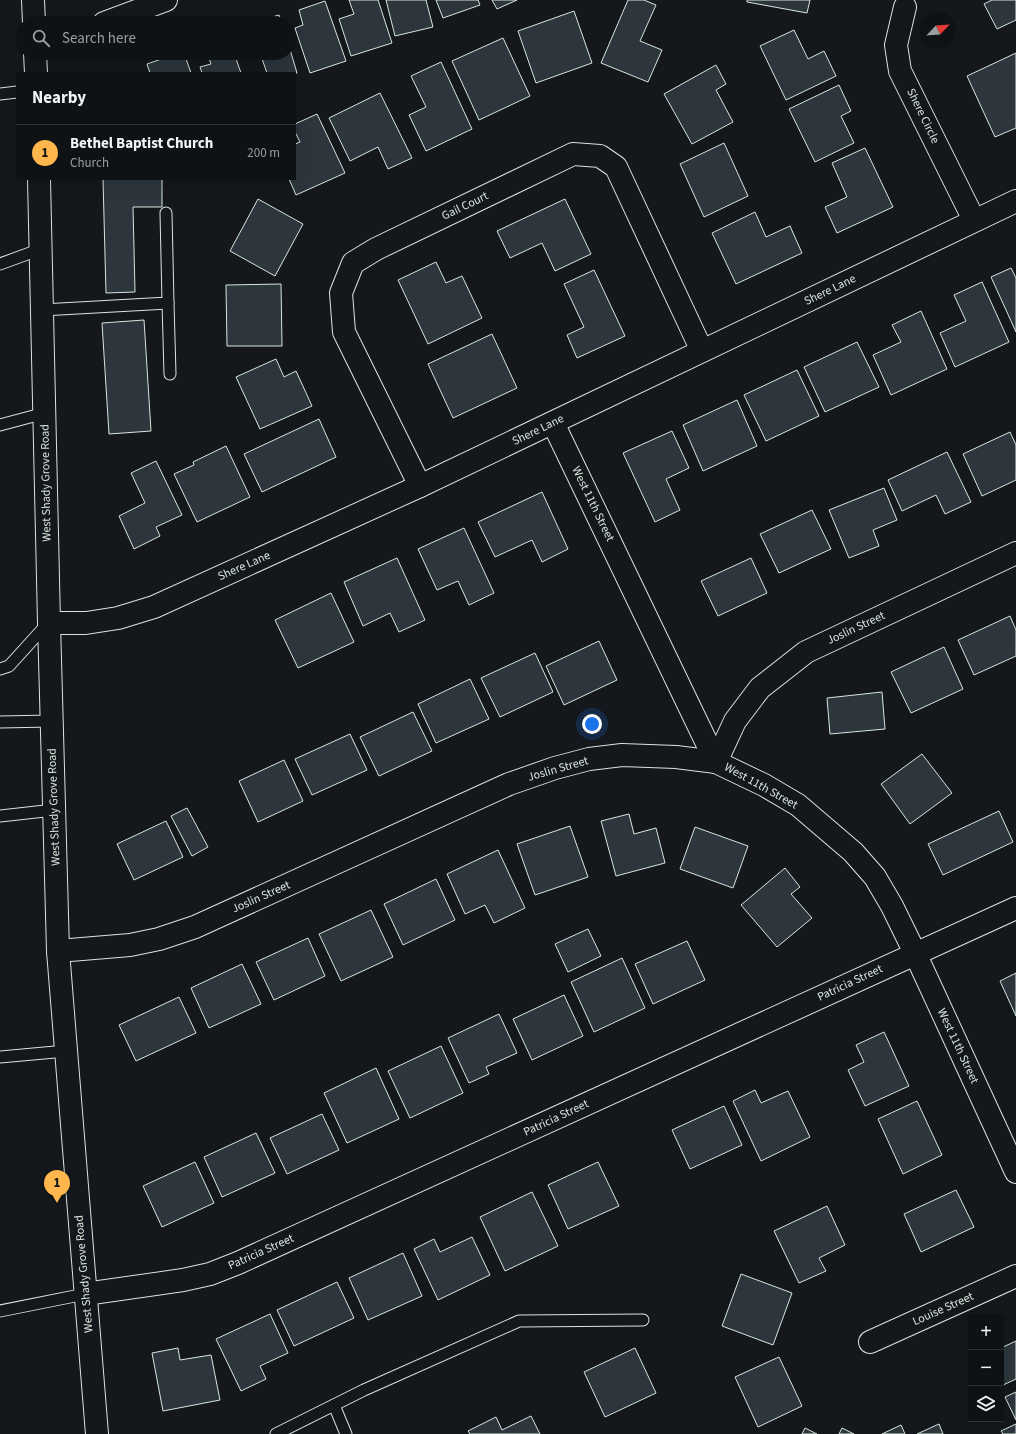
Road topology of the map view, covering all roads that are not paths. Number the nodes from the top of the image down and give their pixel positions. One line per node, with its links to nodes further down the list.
1 (33, 0): 4 (street)
2 (166, 0): 5 (street)
3 (905, 7): 13 (street, Shere Circle)
4 (34, 16)
5 (123, 16)
6 (35, 60): 7 (street)
7 (36, 72)
8 (16, 92): 9 (lane)
9 (0, 94)
10 (39, 180): 14 (street, West Shady Grove Road)
11 (1016, 201): 13 (street, Shere Lane)
12 (166, 213): 16 (lane)
13 (974, 220): 18 (street, Shere Lane)
14 (41, 249): 15 (lane); 17 (street, West Shady Grove Road)
15 (0, 264)
16 (168, 303): 17 (lane); 19 (lane)
17 (42, 310): 20 (street, West Shady Grove Road)
18 (702, 351): 21 (street, Shere Lane); 23 (street, Gail Court)
19 (170, 374)
20 (45, 413): 22 (lane); 25 (street, West Shady Grove Road)
21 (553, 423): 23 (street, Shere Lane); 29 (street, West 11th Street)
22 (0, 425)
23 (420, 486): 25 (street, Shere Lane)
24 (1016, 553): 29 (street, Joslin Street)
25 (49, 623): 26 (lane); 27 (street, West Shady Grove Road)
26 (0, 669)
27 (51, 721): 28 (lane); 30 (street, West Shady Grove Road)
28 (0, 722)
29 (716, 762): 33 (street, Joslin Street); 34 (street, West 11th Street)
30 (54, 810): 31 (lane); 33 (street, West Shady Grove Road)
31 (0, 816)
32 (1016, 908): 34 (street, Patricia Street)
33 (58, 951): 35 (street, West Shady Grove Road)
34 (915, 953): 37 (street, West 11th Street); 39 (street, Patricia Street)
35 (66, 1051): 36 (lane); 39 (street, West Shady Grove Road)
36 (0, 1057)
37 (1016, 1172)
38 (1016, 1276): 42 (street, Louise Street)
39 (85, 1294): 40 (lane); 44 (street, West Shady Grove Road)
40 (0, 1311)
41 (643, 1320): 43 (lane)
42 (870, 1342)
43 (334, 1405): 45 (lane); 46 (lane)
44 (97, 1434)
45 (276, 1434)
46 (346, 1434)

